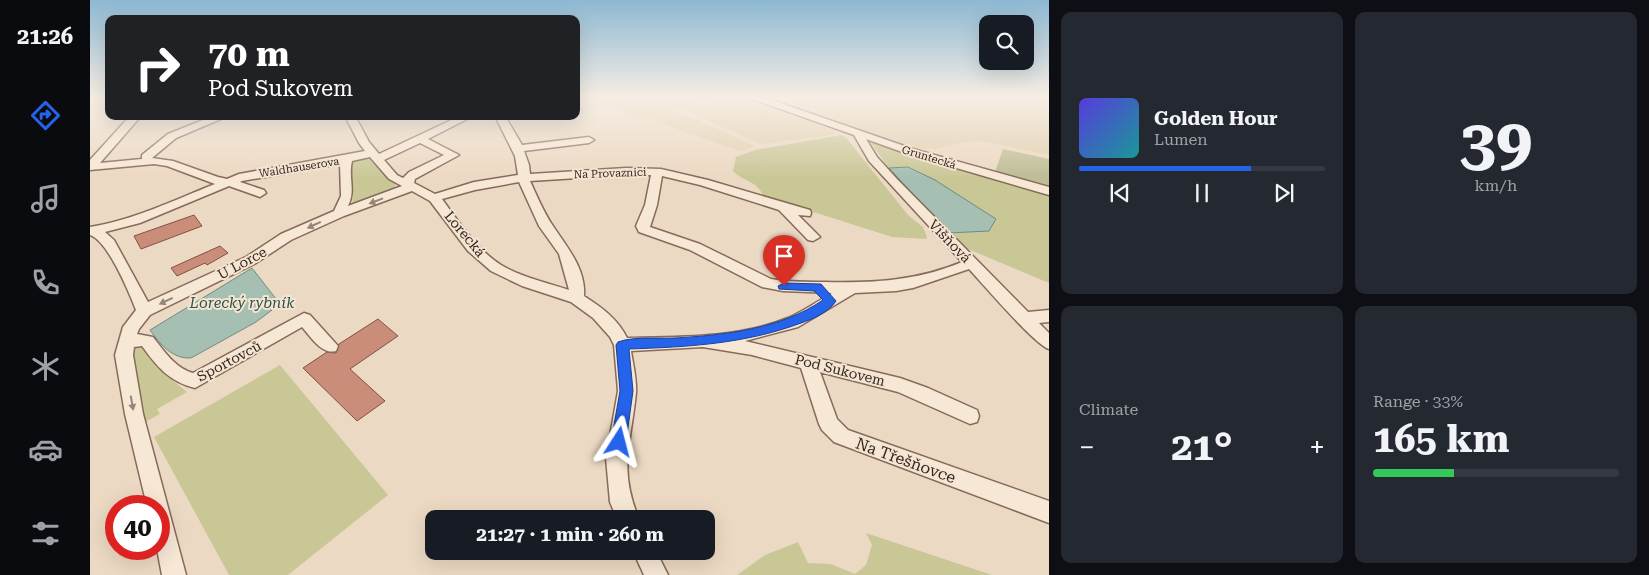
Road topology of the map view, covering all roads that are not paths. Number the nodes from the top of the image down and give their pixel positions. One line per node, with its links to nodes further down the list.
1 (129, 124): 14 (street)
2 (203, 124): 12 (street)
3 (354, 124): 11 (street, Lorecká)
4 (452, 124): 8 (street, Waldhauserova)
5 (504, 124): 10 (street)
6 (831, 124): 7 (street, Gruntecká)
7 (860, 134): 19 (street, Gruntecká); 27 (street, Višňová)
8 (420, 139): 11 (street, Waldhauserova); 18 (street)
9 (589, 140): 10 (street)
10 (518, 149): 16 (street)
11 (375, 156): 13 (street, Waldhauserova); 18 (street, Lorecká)
12 (146, 157)
13 (347, 159): 17 (street, Waldhauserova); 23 (street)
14 (90, 167): 17 (street, Waldhauserova)
15 (657, 172): 16 (street, Na Provaznici); 22 (street, Na Provaznici); 28 (street)
16 (523, 179): 21 (street, Na Provaznici); 30 (street)
17 (225, 183): 20 (street, Waldhauserova); 25 (street, Waldhauserova)
18 (410, 186): 21 (street, Lorecká); 23 (street, U Lorce, one-way to 23)
19 (1049, 191)
20 (260, 193)
21 (434, 198): 30 (street, Lorecká)
22 (784, 208): 24 (street, Na Provaznici); 26 (street, Na Provaznici)
23 (339, 213): 32 (street, U Lorce, one-way to 32)
24 (805, 213)
25 (92, 231): 32 (street)
26 (814, 237)
27 (971, 263): 29 (street); 34 (street, Višňová)
28 (817, 287): 29 (street); 31 (street)
29 (852, 288): 31 (street, Pod Sukovem)
30 (576, 298): 38 (street, Lorecká)
31 (830, 301): 35 (street, Pod Sukovem)
32 (144, 311): 36 (street)
33 (1049, 316): 34 (street)
34 (1023, 318): 37 (street, Višňová)
35 (704, 341): 38 (street, Pod Sukovem); 40 (street, Pod Sukovem)
36 (127, 342): 39 (street, Sportovců); 42 (street, one-way to 42)
37 (1049, 343)
38 (622, 345): 43 (street)
39 (330, 346)
40 (808, 363): 41 (street, Pod Sukovem); 44 (street, Na Třešňovce)
41 (970, 416)
42 (155, 495)
43 (624, 510)
44 (1049, 512)
45 (170, 558): 47 (street)
46 (648, 560): 48 (street)
47 (174, 575)
48 (656, 575)

